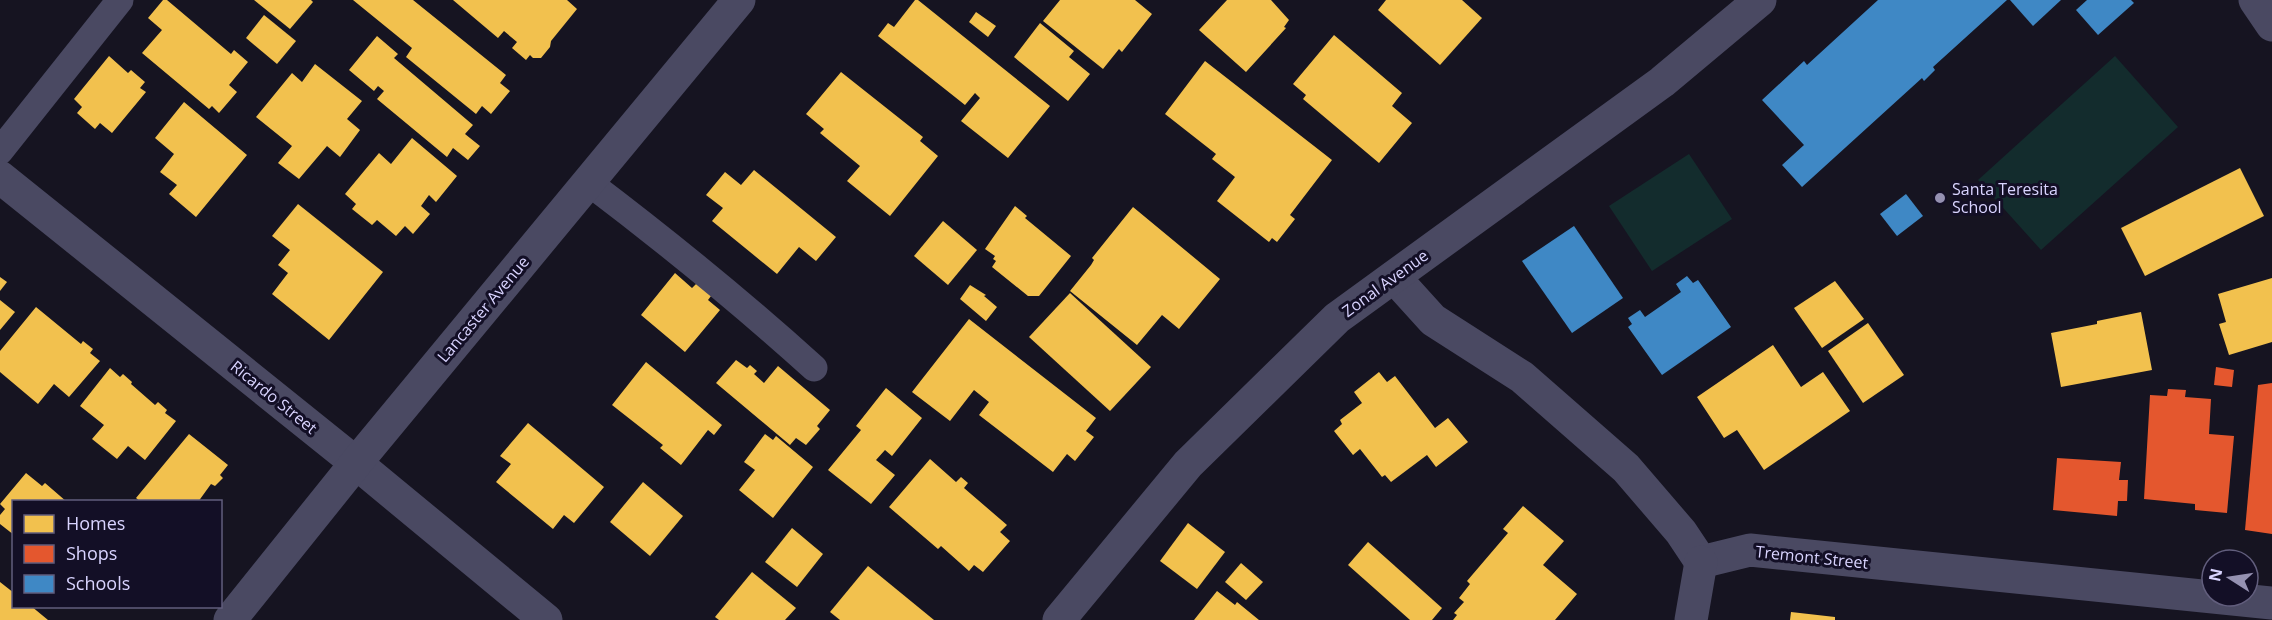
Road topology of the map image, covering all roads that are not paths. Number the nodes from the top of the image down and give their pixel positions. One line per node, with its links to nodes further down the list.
1 (120, 0): 6 (lane)
2 (739, 0): 8 (street, Lancaster Avenue)
3 (1760, 0): 9 (street, Zonal Avenue)
4 (2255, 0): 5 (street)
5 (2272, 25)
6 (0, 150)
7 (0, 177): 11 (street, Ricardo Street)
8 (588, 182): 10 (lane); 11 (street, Lancaster Avenue)
9 (1394, 277): 12 (street); 16 (street, Zonal Avenue)
10 (814, 368)
11 (356, 463): 14 (street, Lancaster Avenue); 15 (street, Ricardo Street)
12 (1701, 562): 13 (street, Tremont Street); 17 (street)
13 (2272, 603)
14 (230, 620)
15 (546, 620)
16 (1059, 620)
17 (1690, 620)

